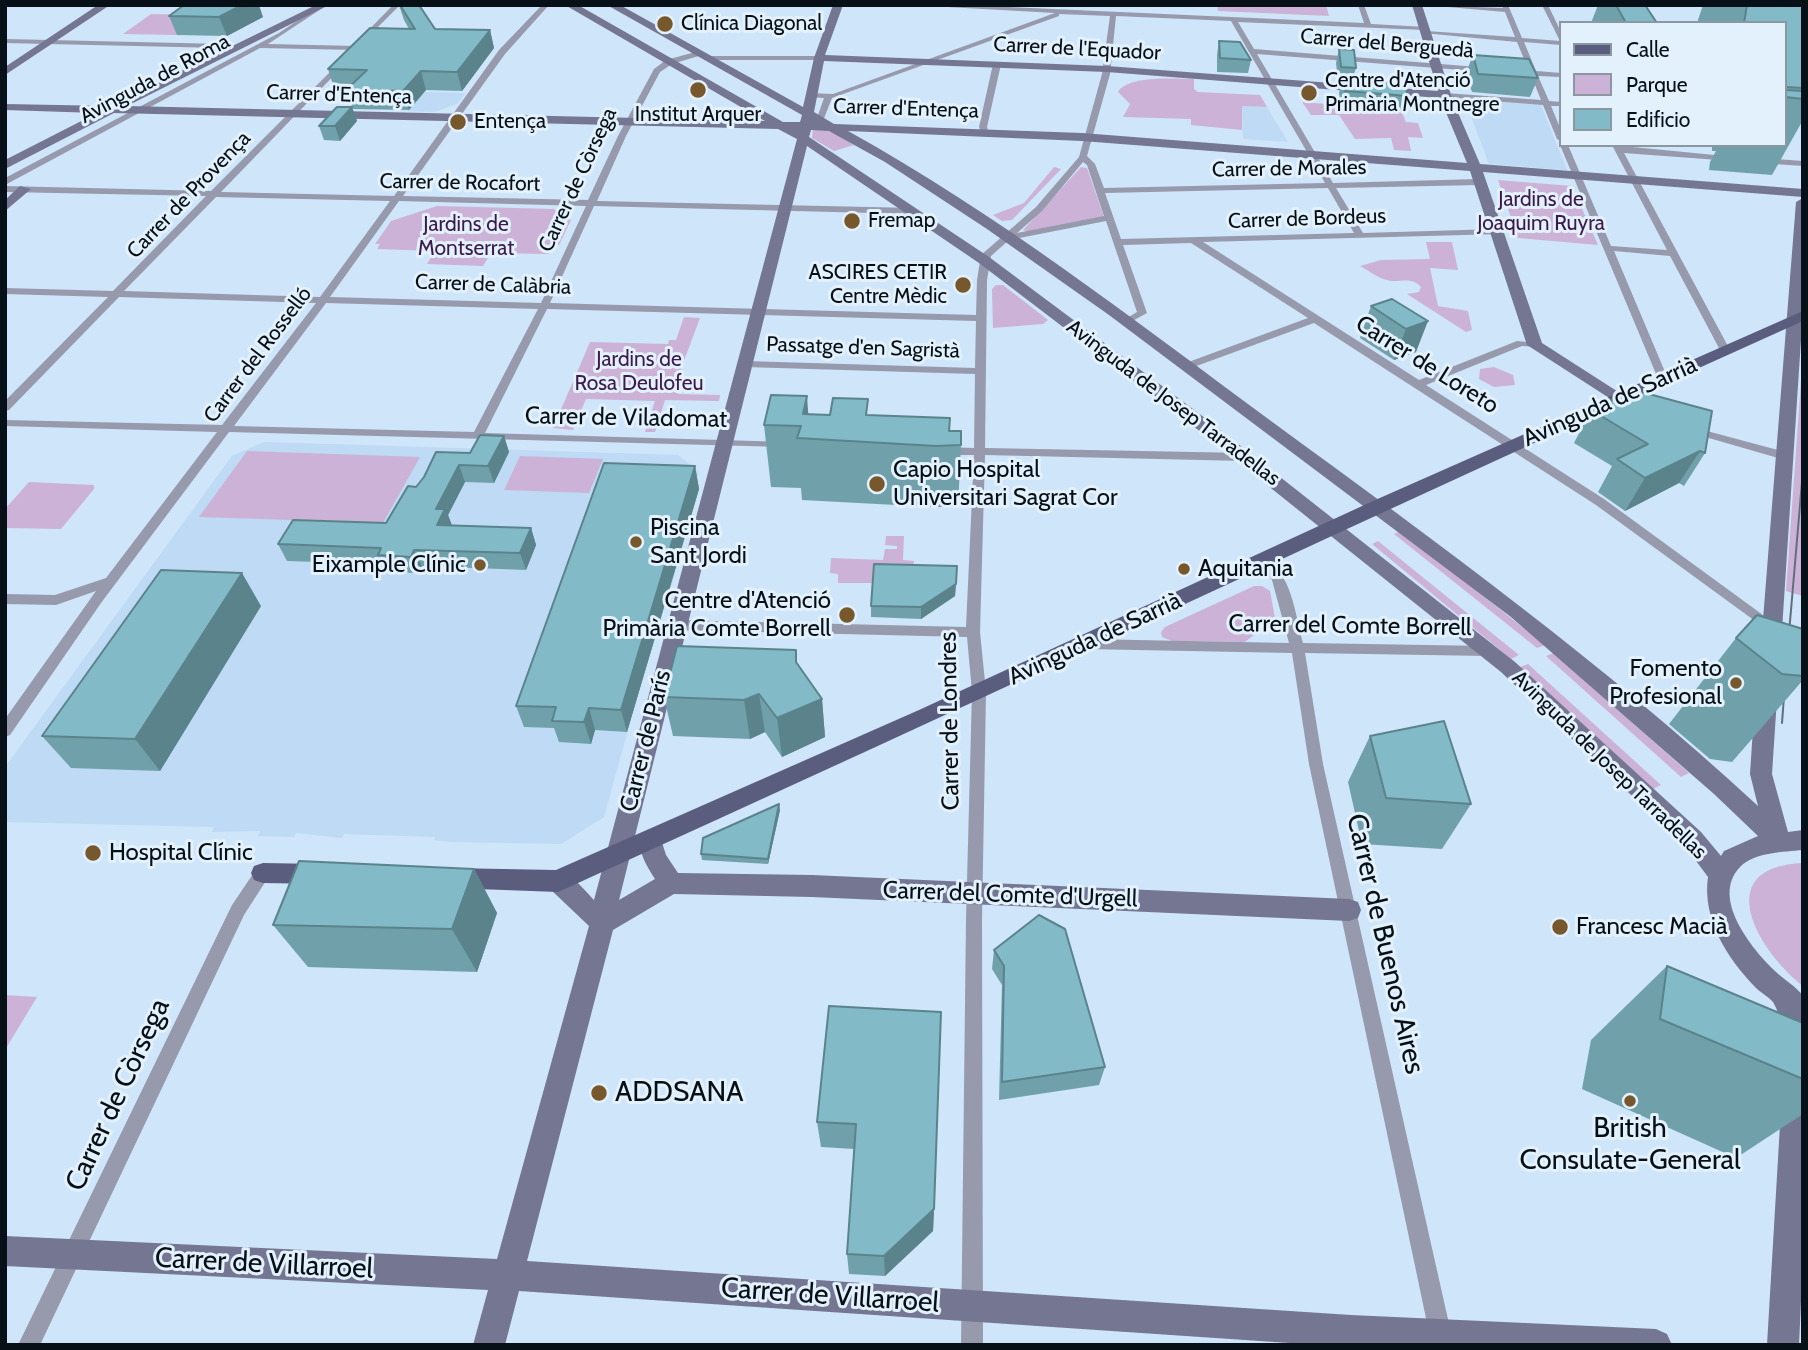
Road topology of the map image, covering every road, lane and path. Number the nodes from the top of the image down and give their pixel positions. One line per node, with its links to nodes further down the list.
1 (104, 5): 26 (main road)
2 (304, 5): 27 (main road, Avinguda de Roma)
3 (397, 5): 30 (street, Carrer de Provença)
4 (546, 5): 54 (street, Carrer del Rosselló)
5 (570, 5): 35 (main road, Avinguda de Josep Tarradellas)
6 (612, 5): 32 (main road, Avinguda de Josep Tarradellas)
7 (838, 5): 33 (main road, Carrer de París)
8 (914, 5): 15 (street)
9 (1076, 5): 17 (street)
10 (1361, 5): 20 (street)
11 (1417, 5): 21 (main road)
12 (1428, 5): 16 (street)
13 (1545, 5): 22 (street)
14 (323, 6): 28 (main road, Avinguda de Roma); 29 (street, Avinguda de Roma)
15 (974, 7): 17 (street)
16 (1506, 8): 23 (street)
17 (1062, 12): 18 (street); 34 (street)
18 (1114, 15): 19 (street); 38 (street)
19 (1233, 19): 20 (street); 31 (street)
20 (1368, 25): 21 (street)
21 (1425, 31): 23 (street); 37 (main road)
22 (1560, 39)
23 (1520, 40): 25 (street); 40 (street)
24 (5, 41): 26 (street)
25 (1560, 41)
26 (48, 42): 27 (street); 39 (main road)
27 (223, 46): 28 (main road); 50 (main road, Avinguda de Roma)
28 (241, 46): 29 (main road); 51 (main road, Avinguda de Roma)
29 (257, 46): 30 (street); 52 (street, Avinguda de Roma)
30 (356, 48): 53 (street, Carrer de Provença)
31 (1252, 51): 37 (street, Carrer del Berguedà); 42 (street)
32 (703, 55): 33 (street, Carrer de l'Equador); 35 (street, Carrer de l'Equador); 49 (main road, Avinguda de Josep Tarradellas)
33 (819, 58): 34 (main road, Carrer de l'Equador); 43 (main road, Carrer de París)
34 (936, 60): 36 (main road, Carrer de l'Equador); 45 (street)
35 (669, 62): 55 (street, Carrer de Còrsega); 57 (main road, Avinguda de Josep Tarradellas)
36 (997, 64): 38 (main road, Carrer de l'Equador); 60 (street)
37 (1436, 65): 40 (street, Carrer del Berguedà); 44 (main road)
38 (1107, 69): 42 (main road, Carrer de l'Equador); 62 (street)
39 (5, 72)
40 (1533, 73): 41 (street, Carrer del Berguedà); 46 (street)
41 (1560, 75)
42 (1270, 80): 44 (main road, Carrer de l'Equador); 66 (street)
43 (811, 95): 45 (street); 56 (main road, Carrer de París)
44 (1445, 95): 46 (street); 73 (main road)
45 (828, 98): 56 (street)
46 (1545, 103): 47 (street); 61 (street)
47 (1560, 104)
48 (5, 107): 50 (main road, Carrer d'Entença)
49 (796, 107): 56 (main road, Avinguda de Josep Tarradellas); 57 (main road)
50 (94, 109): 51 (main road, Carrer d'Entença); 67 (main road, Avinguda de Roma)
51 (110, 110): 52 (main road, Carrer d'Entença); 72 (main road, Avinguda de Roma)
52 (138, 110): 53 (main road, Carrer d'Entença); 70 (street, Avinguda de Roma)
53 (291, 114): 54 (main road, Carrer d'Entença); 83 (street, Carrer de Provença)
54 (457, 119): 55 (main road, Carrer d'Entença); 84 (street, Carrer del Rosselló)
55 (629, 122): 57 (main road, Carrer d'Entença); 86 (street, Carrer de Còrsega)
56 (810, 124): 57 (main road, Avinguda de Josep Tarradellas); 58 (main road, Carrer d'Entença); 68 (main road, Avinguda de Josep Tarradellas); 87 (main road, Carrer de París)
57 (779, 125)
58 (833, 127): 59 (main road, Avinguda de Josep Tarradellas)
59 (856, 132): 60 (main road, Carrer d'Entença); 63 (main road, Avinguda de Josep Tarradellas)
60 (985, 133): 62 (main road, Carrer d'Entença)
61 (1560, 137)
62 (1089, 138): 66 (main road, Carrer d'Entença); 69 (street)
63 (864, 145): 68 (main road); 93 (main road, Avinguda de Josep Tarradellas)
64 (1565, 147): 74 (street)
65 (1617, 148): 71 (street); 77 (street)
66 (1313, 153): 73 (main road, Carrer d'Entença); 78 (street)
67 (5, 155)
68 (831, 156): 89 (main road, Avinguda de Josep Tarradellas)
69 (1083, 157): 81 (street); 93 (street)
70 (43, 162): 75 (street, Avinguda de Roma); 80 (street)
71 (1803, 164)
72 (5, 165)
73 (1475, 167): 74 (main road, Carrer d'Entença); 76 (main road)
74 (1577, 177): 77 (main road, Carrer d'Entença); 96 (street)
75 (5, 182)
76 (1479, 182): 78 (street, Carrer de Morales); 91 (main road)
77 (1635, 182): 82 (main road, Carrer d'Entença); 97 (street)
78 (1329, 185): 81 (street, Carrer de Morales); 92 (street)
79 (5, 189): 80 (street, Carrer de Rocafort)
80 (25, 189): 83 (street, Carrer de Rocafort); 88 (main road)
81 (1099, 191): 90 (street)
82 (1803, 193)
83 (212, 195): 84 (street, Carrer de Rocafort); 100 (street, Carrer de Provença)
84 (394, 199): 86 (street, Carrer de Rocafort); 101 (street, Carrer del Rosselló)
85 (1803, 202): 105 (main road)
86 (591, 203): 87 (street, Carrer de Rocafort); 102 (street, Carrer de Còrsega)
87 (786, 206): 89 (street, Carrer de Rocafort); 103 (main road, Carrer de París)
88 (5, 207)
89 (914, 211): 98 (main road, Avinguda de Josep Tarradellas)
90 (1109, 218): 93 (street); 95 (street)
91 (1498, 232): 92 (street, Carrer de Bordeus); 109 (main road)
92 (1359, 234): 94 (street, Carrer de Bordeus)
93 (1008, 237): 98 (street); 107 (main road, Avinguda de Josep Tarradellas)
94 (1193, 240): 95 (street, Carrer de Bordeus); 106 (street, Carrer de Loreto)
95 (1117, 242): 107 (street)
96 (1606, 248): 97 (street); 114 (street)
97 (1671, 253): 110 (street)
98 (984, 260): 104 (street, Carrer de Londres); 108 (main road, Avinguda de Josep Tarradellas)
99 (5, 291): 100 (street, Carrer de Calàbria)
100 (117, 294): 101 (street, Carrer de Calàbria); 117 (street, Carrer de Provença)
101 (323, 300): 102 (street, Carrer de Calàbria); 120 (street, Carrer del Rosselló)
102 (544, 306): 103 (street, Carrer de Calàbria); 121 (street, Carrer de Còrsega)
103 (759, 312): 104 (street, Carrer de Calàbria); 111 (main road, Carrer de París)
104 (980, 318): 113 (street, Carrer de Londres)
105 (1800, 318): 110 (main road, Avinguda de Sarrià); 127 (main road)
106 (1315, 319): 112 (street); 115 (street, Carrer de Loreto)
107 (1127, 321): 108 (main road); 112 (main road, Avinguda de Josep Tarradellas)
108 (1085, 336): 128 (main road, Avinguda de Josep Tarradellas)
109 (1535, 345): 115 (street); 116 (main road)
110 (1725, 351): 114 (main road, Avinguda de Sarrià)
111 (745, 363): 113 (street, Passatge d'en Sagristà); 122 (main road, Carrer de París)
112 (1187, 366): 129 (main road, Avinguda de Josep Tarradellas)
113 (980, 371): 126 (street, Carrer de Londres)
114 (1663, 379): 116 (main road, Avinguda de Sarrià)
115 (1417, 385): 124 (street, Carrer de Loreto)
116 (1622, 401): 124 (main road, Avinguda de Sarrià)
117 (5, 408)
118 (5, 423): 120 (street, Carrer de Viladomat)
119 (1684, 428): 127 (street)
120 (228, 429): 121 (street, Carrer de Viladomat); 132 (street, Carrer del Rosselló)
121 (478, 436): 122 (street, Carrer de Viladomat)
122 (723, 441): 123 (street, Carrer de Viladomat); 134 (main road, Carrer de París)
123 (799, 444)
124 (1513, 445): 129 (main road, Avinguda de Sarrià); 135 (street, Carrer de Loreto)
125 (931, 450): 126 (street)
126 (980, 452): 128 (street); 136 (street, Carrer de Londres)
127 (1784, 456): 135 (main road)
128 (1245, 457): 130 (main road, Avinguda de Josep Tarradellas)
129 (1379, 505): 130 (main road, Avinguda de Sarrià); 143 (main road, Avinguda de Josep Tarradellas)
130 (1335, 528): 131 (main road, Avinguda de Sarrià); 139 (main road, Avinguda de Josep Tarradellas)
131 (1261, 562): 137 (main road, Avinguda de Sarrià); 138 (street, Carrer de Buenos Aires)
132 (110, 581): 133 (street); 141 (street, Carrer del Rosselló)
133 (5, 599)
134 (675, 625): 136 (street); 146 (main road, Carrer de París)
135 (1772, 627): 142 (main road)
136 (973, 632): 140 (street, Carrer de Londres)
137 (1085, 644): 138 (street, Carrer del Comte Borrell); 140 (main road, Avinguda de Sarrià)
138 (1298, 649): 139 (street, Carrer del Comte Borrell); 154 (street, Carrer de Buenos Aires)
139 (1488, 651): 149 (main road, Avinguda de Josep Tarradellas)
140 (979, 692): 144 (main road, Avinguda de Sarrià); 153 (street, Carrer de Londres)
141 (5, 731)
142 (1763, 785): 143 (main road); 145 (main road)
143 (1727, 792): 145 (main road, Avinguda de Josep Tarradellas)
144 (651, 840): 146 (main road, Avinguda de Sarrià); 152 (main road)
145 (1797, 840): 149 (main road)
146 (615, 855): 151 (main road); 155 (main road, Carrer de París)
147 (263, 873): 148 (main road); 159 (street, Carrer de Còrsega)
148 (339, 874)
149 (1721, 875): 156 (main road)
150 (428, 877): 151 (main road)
151 (558, 881): 155 (main road)
152 (671, 883): 153 (main road, Carrer del Comte d'Urgell); 155 (main road)
153 (975, 894): 154 (main road, Carrer del Comte d'Urgell); 161 (street, Carrer de Londres)
154 (1349, 910): 162 (street, Carrer de Buenos Aires)
155 (602, 923): 160 (main road, Carrer de París)
156 (1792, 1002): 157 (main road)
157 (1796, 1186): 167 (main road)
158 (5, 1251): 159 (main road, Carrer de Villarroel)
159 (74, 1255): 160 (main road, Carrer de Villarroel); 163 (street, Carrer de Còrsega)
160 (507, 1275): 161 (main road, Carrer de Villarroel); 164 (main road, Carrer de París)
161 (972, 1306): 162 (main road, Carrer de Villarroel); 165 (street, Carrer de Londres)
162 (1442, 1339): 166 (main road, Carrer de Villarroel)
163 (29, 1345)
164 (489, 1345)
165 (972, 1345)
166 (1656, 1345)
167 (1783, 1345)

